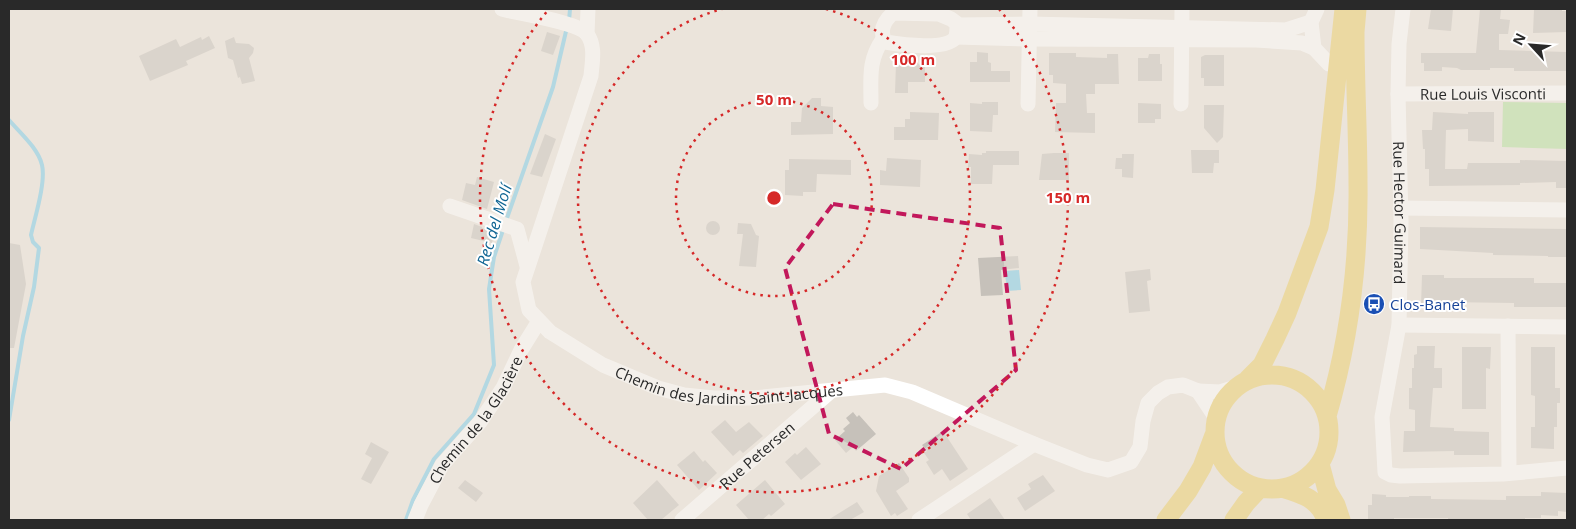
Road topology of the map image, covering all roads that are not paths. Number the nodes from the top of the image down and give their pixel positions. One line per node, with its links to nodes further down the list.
1 (502, 9): 10 (street)
2 (588, 9): 10 (street, Chemin des Jardins Saint-Jacques)
3 (1030, 9): 12 (street)
4 (1182, 9): 13 (street)
5 (1335, 9): 16 (main road)
6 (1344, 9): 25 (main road)
7 (1357, 9): 34 (main road)
8 (1403, 9): 18 (street, Rue Hector Guimard)
9 (1314, 15): 13 (street); 15 (street)
10 (575, 27): 26 (street, Chemin des Jardins Saint-Jacques)
11 (956, 30): 12 (street); 14 (street); 14 (street)
12 (1030, 31): 13 (street); 20 (street)
13 (1181, 33): 15 (street); 21 (street)
14 (883, 39): 19 (street)
15 (1314, 48): 16 (street)
16 (1329, 64): 25 (main road)
17 (1567, 93): 18 (street, Rue Louis Visconti)
18 (1398, 94): 23 (street, Rue Hector Guimard)
19 (871, 103)
20 (1028, 104)
21 (1181, 104)
22 (450, 206): 26 (street)
23 (1400, 208): 24 (street); 28 (street, Rue Hector Guimard)
24 (1567, 210)
25 (1313, 241): 31 (main road)
26 (528, 268): 27 (street, Chemin des Jardins Saint-Jacques)
27 (539, 321): 32 (street, Chemin des Jardins Saint-Jacques); 41 (street, Chemin de la Glacière)
28 (1399, 325): 29 (street); 39 (street, Rue Hector Guimard)
29 (1508, 326): 30 (street); 39 (street)
30 (1567, 327)
31 (1242, 383): 33 (street, Chemin des Jardins Saint-Jacques); 34 (main road); 35 (main road)
32 (832, 391): 36 (street, Chemin des Jardins Saint-Jacques); 42 (street, Rue Petersen)
33 (1198, 391): 35 (street); 36 (street, Chemin des Jardins Saint-Jacques)
34 (1327, 416): 37 (main road)
35 (1215, 427): 40 (main road); 44 (main road)
36 (1034, 444): 43 (street)
37 (1320, 464): 40 (main road); 48 (main road)
38 (1567, 468): 39 (street, Rue Hector Guimard)
39 (1509, 473)
40 (1272, 489): 45 (main road); 46 (main road); 47 (main road)
41 (415, 520)
42 (682, 520)
43 (919, 520)
44 (1166, 520)
45 (1234, 520)
46 (1249, 520)
47 (1326, 520)
48 (1341, 520)

